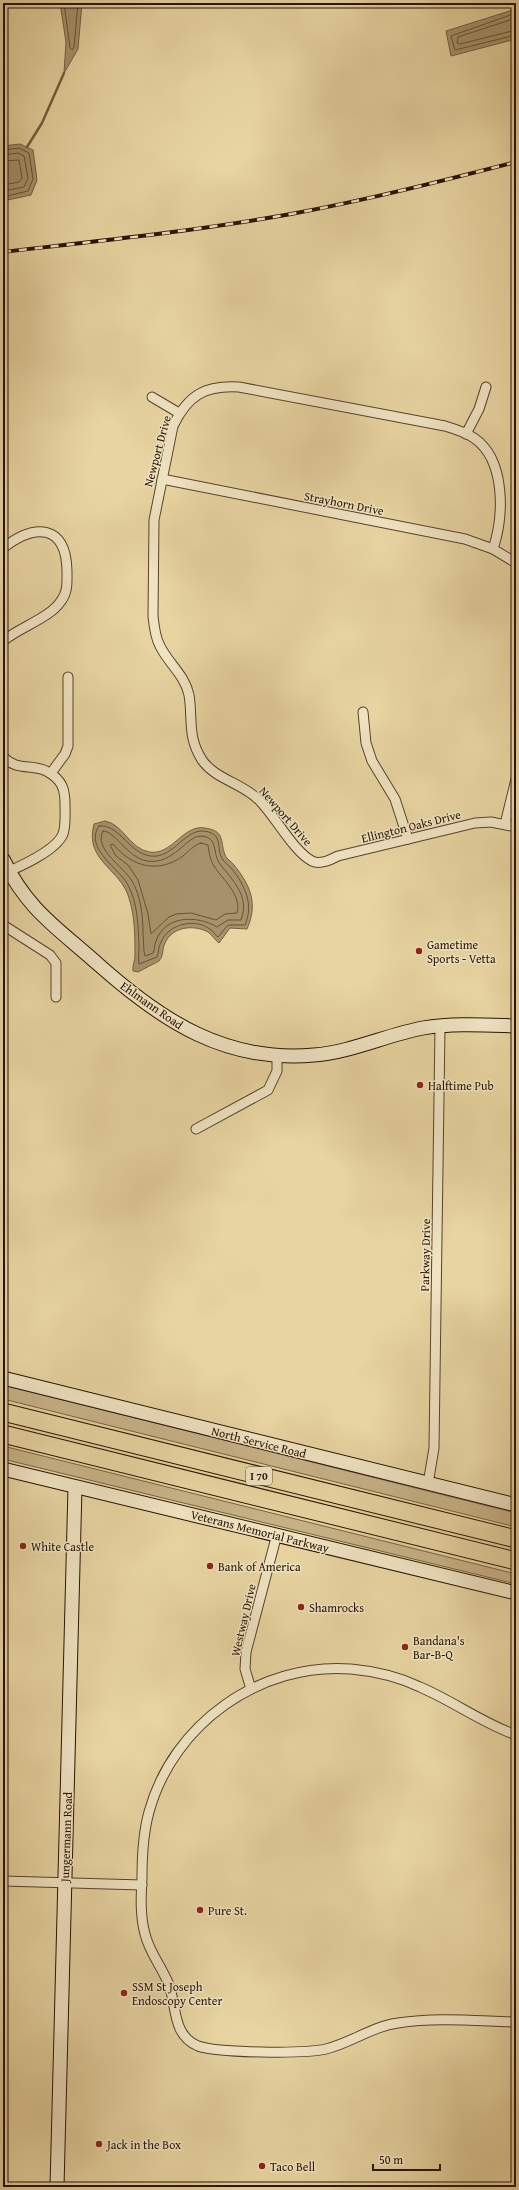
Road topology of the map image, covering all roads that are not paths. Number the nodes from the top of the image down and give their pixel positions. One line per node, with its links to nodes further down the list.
1 (486, 387): 4 (street)
2 (152, 397): 3 (street)
3 (179, 413): 4 (street, Newport Drive); 5 (street, Newport Drive)
4 (466, 434): 7 (street, Newport Drive)
5 (162, 479): 7 (street, Strayhorn Drive); 19 (street, Newport Drive)
6 (3, 548): 9 (street)
7 (493, 549): 8 (street, Strayhorn Drive)
8 (516, 563)
9 (3, 641)
10 (68, 677): 13 (street)
11 (363, 712): 17 (street)
12 (3, 758): 13 (street)
13 (51, 774): 20 (street)
14 (516, 779): 15 (street)
15 (505, 824): 16 (street, Ellington Oaks Drive); 17 (street, Ellington Oaks Drive)
16 (516, 827)
17 (408, 839): 19 (street, Ellington Oaks Drive)
18 (3, 859): 20 (street, Ehlmann Road)
19 (313, 862)
20 (6, 873): 25 (street, Ehlmann Road)
21 (3, 925): 22 (street)
22 (56, 997)
23 (516, 1026): 24 (street, Ehlmann Road)
24 (440, 1027): 25 (street, Ehlmann Road); 31 (street, Parkway Drive)
25 (277, 1056): 26 (street)
26 (196, 1129)
27 (3, 1378): 31 (street, North Service Road)
28 (3, 1412): 35 (highway, I 70)
29 (3, 1434): 36 (highway, I 70)
30 (3, 1469): 32 (street, Veterans Memorial Parkway)
31 (428, 1484): 33 (street, North Service Road)
32 (75, 1487): 34 (street, Veterans Memorial Parkway); 41 (street, Jungermann Road)
33 (516, 1505)
34 (277, 1534): 37 (street, Veterans Memorial Parkway); 38 (street, Westway Drive)
35 (516, 1539)
36 (516, 1561)
37 (516, 1594)
38 (251, 1689): 39 (street); 42 (street)
39 (516, 1735)
40 (3, 1881): 41 (street)
41 (64, 1883): 42 (street); 44 (street, Jungermann Road)
42 (142, 1885): 43 (street)
43 (516, 2022)
44 (57, 2187)

